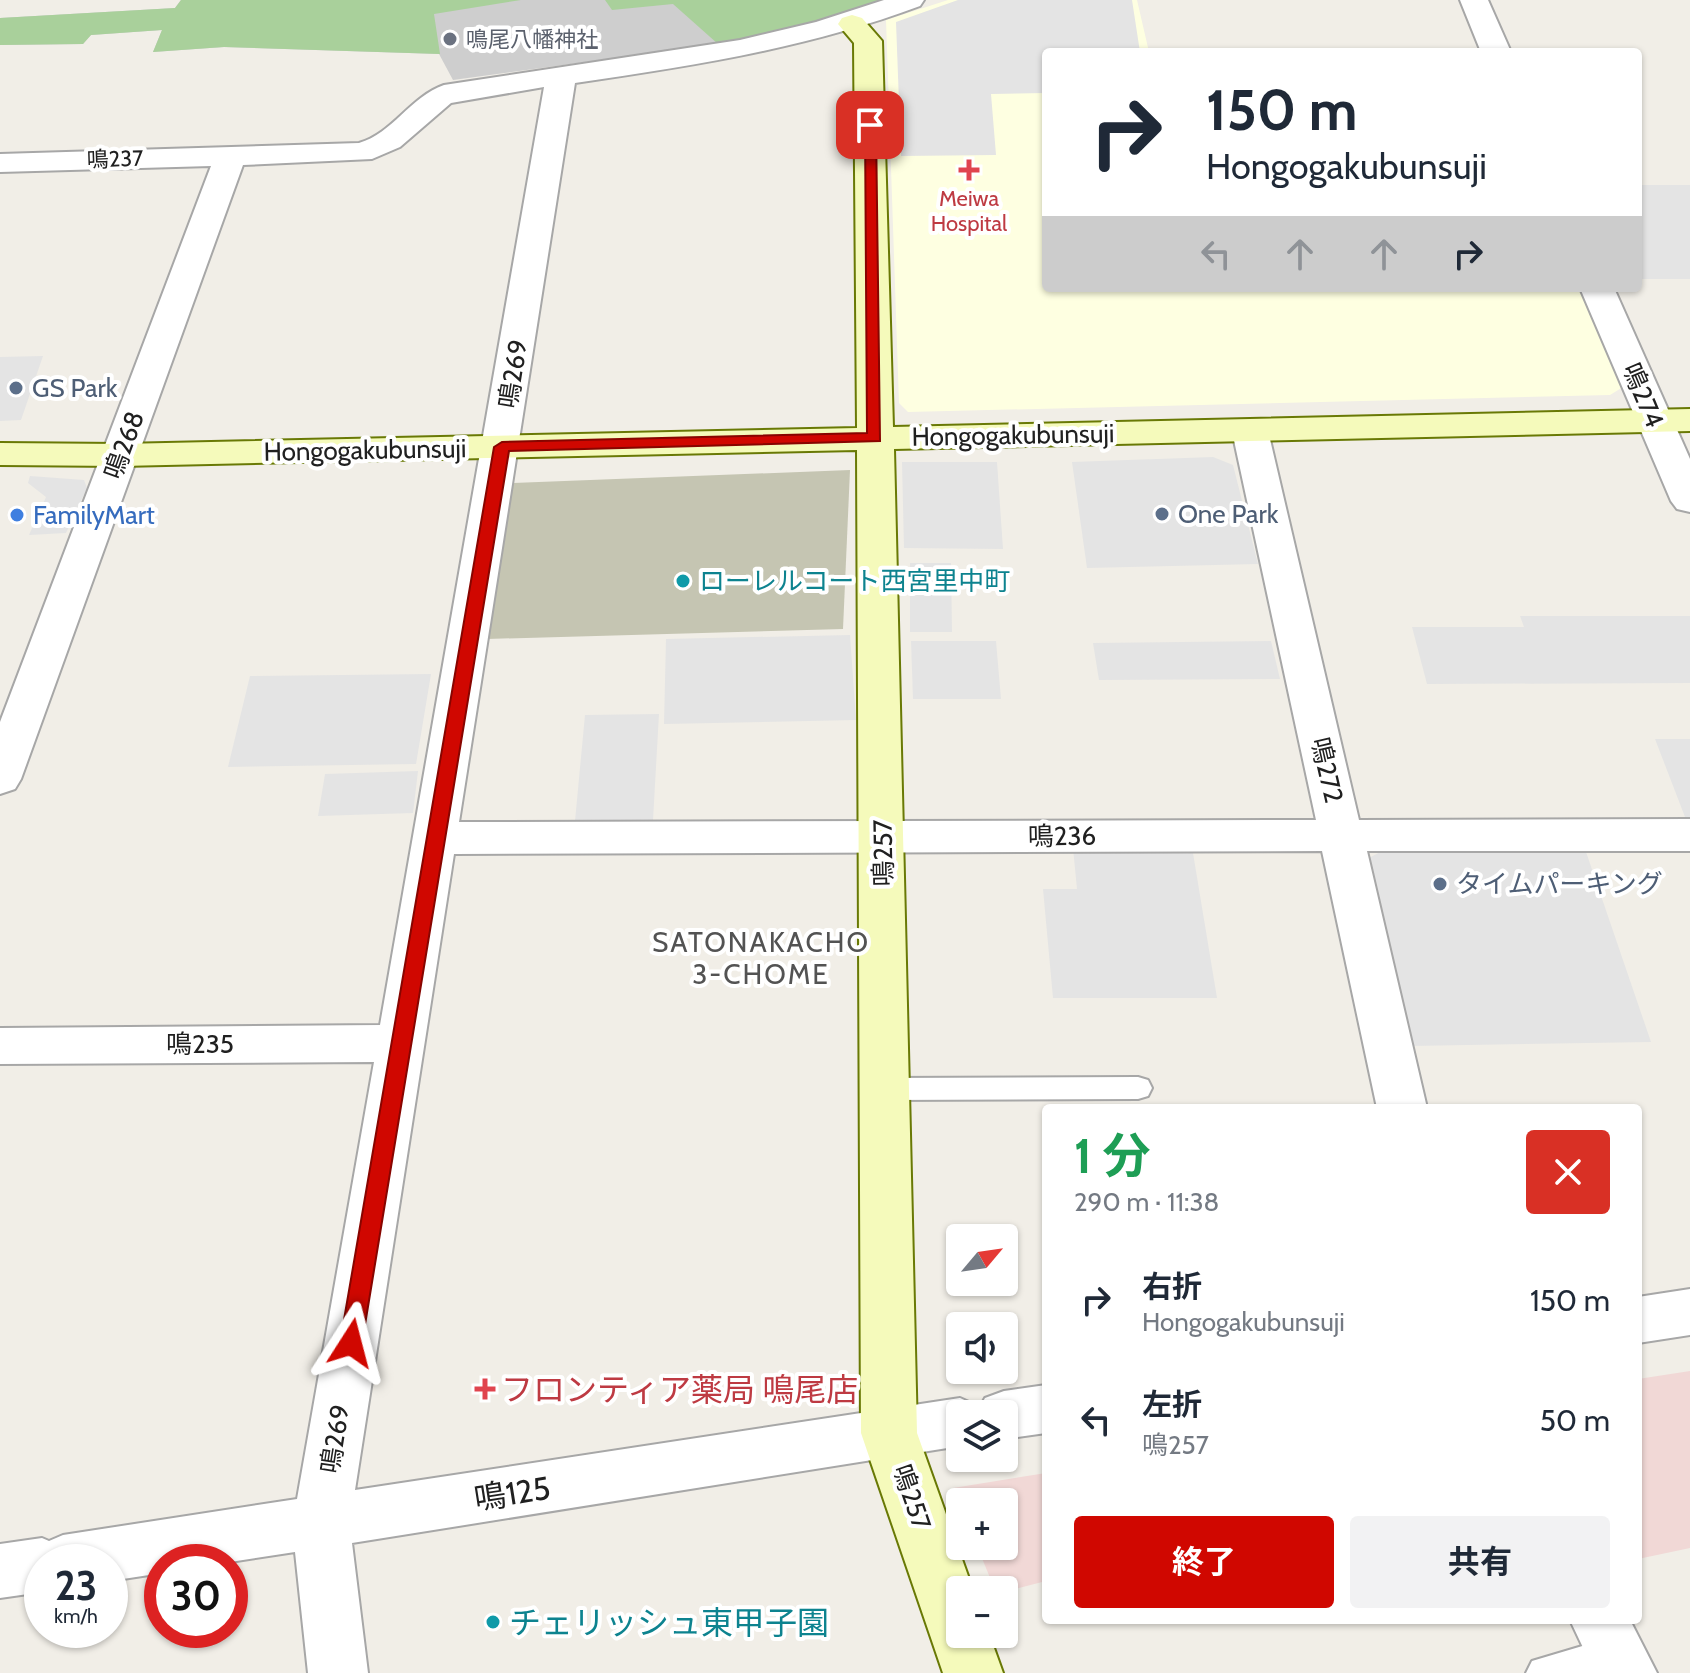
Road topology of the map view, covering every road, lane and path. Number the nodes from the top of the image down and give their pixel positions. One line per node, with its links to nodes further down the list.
1 (910, 0): 3 (street, 鳴237)
2 (1474, 0): 4 (street)
3 (852, 24): 5 (street, 鳴237); 12 (street, 鳴257)
4 (1494, 48)
5 (561, 76): 6 (street, 鳴237); 13 (street, 鳴269)
6 (231, 154): 7 (street, 鳴237); 15 (street, 鳴268)
7 (0, 163)
8 (1599, 292): 9 (street, 鳴274)
9 (1654, 420): 10 (street, Hongogakubunsuji); 11 (street, Hongogakubunsuji); 16 (street, 鳴274)
10 (1690, 420)
11 (1250, 431): 12 (street, Hongogakubunsuji); 18 (street, 鳴272)
12 (875, 438): 13 (street, Hongogakubunsuji); 21 (street, 鳴257)
13 (502, 447): 15 (street, Hongogakubunsuji); 20 (street, 鳴269)
14 (0, 454): 15 (street, Hongogakubunsuji)
15 (121, 455): 17 (street, 鳴268)
16 (1690, 501)
17 (0, 779)
18 (1342, 834): 19 (street, 鳴236); 21 (street, 鳴236); 26 (street, 鳴272)
19 (1690, 835)
20 (434, 838): 21 (street, 鳴236); 22 (street, 鳴269)
21 (883, 838): 25 (street, 鳴257)
22 (400, 1043): 23 (street, 鳴235); 33 (street, 鳴269)
23 (0, 1046)
24 (1138, 1088): 25 (lane)
25 (886, 1089): 32 (street, 鳴257)
26 (1401, 1104)
27 (1690, 1312): 28 (street)
28 (1642, 1319)
29 (1042, 1410): 30 (street)
30 (1018, 1413)
31 (946, 1424): 32 (street, 鳴125)
32 (889, 1433): 33 (street, 鳴125); 39 (street, 鳴257)
33 (321, 1524): 34 (street, 鳴125); 38 (street, 鳴269)
34 (128, 1552)
35 (24, 1568): 36 (street)
36 (0, 1571)
37 (1614, 1649): 40 (lane)
38 (338, 1673)
39 (973, 1673)
40 (1544, 1673)

